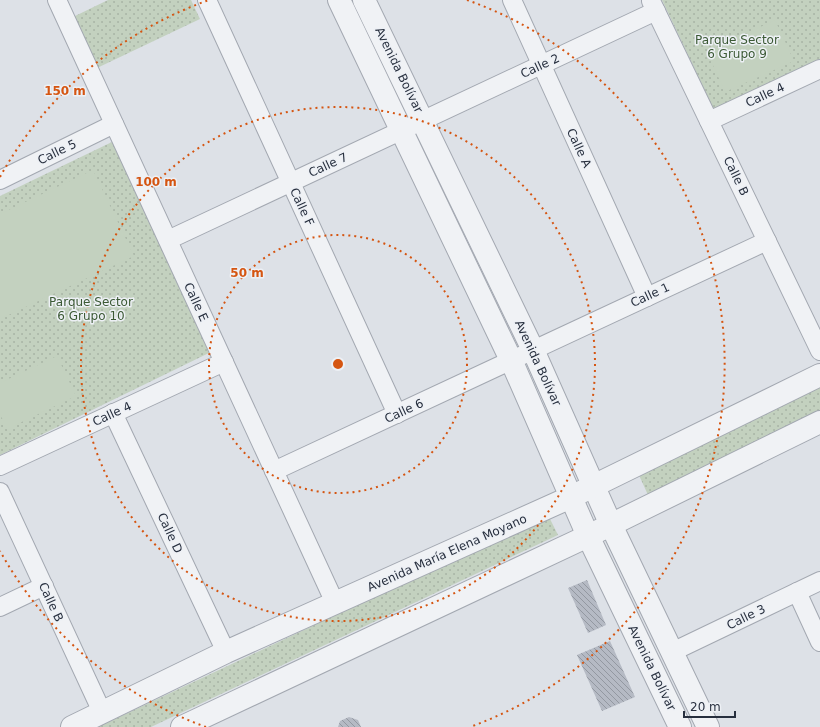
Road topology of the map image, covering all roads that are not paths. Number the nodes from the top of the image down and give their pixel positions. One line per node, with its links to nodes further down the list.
1 (207, 0): 14 (street, Calle F)
2 (339, 0): 12 (street, Avenida Bolívar)
3 (364, 0): 10 (street, Avenida Bolívar)
4 (512, 0): 7 (street, Calle A)
5 (64, 2): 11 (street, Calle E)
6 (654, 5): 7 (street, Calle 2); 9 (street, Calle B)
7 (541, 65): 10 (street, Calle 2); 17 (street, Calle A)
8 (820, 69): 9 (street, Calle 4)
9 (709, 120): 16 (street, Calle B)
10 (424, 121): 12 (street, Calle 7); 18 (street, Avenida Bolívar)
11 (114, 124): 13 (street, Calle 5); 15 (street, Calle E)
12 (403, 131): 14 (street, Calle 7); 20 (street, Avenida Bolívar)
13 (0, 180)
14 (291, 183): 15 (street, Calle 7); 24 (street, Calle F)
15 (168, 240): 21 (street, Calle E)
16 (767, 241): 17 (street, Calle 1); 19 (street, Calle B)
17 (647, 297): 18 (street, Calle 1)
18 (533, 350): 20 (street, Calle 6); 28 (street, Avenida Bolívar)
19 (820, 351)
20 (511, 360): 24 (street, Calle 6); 30 (street, Avenida Bolívar)
21 (224, 362): 23 (street, Calle 4); 27 (street, Calle E)
22 (820, 375): 28 (street, Avenida María Elena Moyano)
23 (113, 413): 26 (street, Calle 4); 39 (street, Calle D)
24 (397, 414): 27 (street, Calle 6)
25 (820, 422): 31 (street)
26 (0, 466)
27 (274, 471): 36 (street, Calle E)
28 (594, 486): 30 (street, Avenida María Elena Moyano); 31 (street, Avenida Bolívar)
29 (0, 492): 34 (street, Calle B)
30 (571, 497): 32 (street, Avenida Bolívar); 36 (street, Avenida María Elena Moyano)
31 (610, 525): 32 (street); 40 (street, Avenida Bolívar)
32 (588, 536): 43 (street); 44 (street, Avenida Bolívar)
33 (820, 581): 35 (street, Calle 3)
34 (44, 586): 37 (street); 41 (street, Calle B)
35 (797, 592): 38 (street); 40 (street, Calle 3)
36 (335, 603): 39 (street, Avenida María Elena Moyano)
37 (0, 607)
38 (820, 642)
39 (226, 652): 41 (street, Avenida María Elena Moyano)
40 (672, 652): 45 (street, Avenida Bolívar)
41 (102, 712): 42 (street, Avenida María Elena Moyano)
42 (72, 727)
43 (182, 727)
44 (680, 727)
45 (708, 727)

